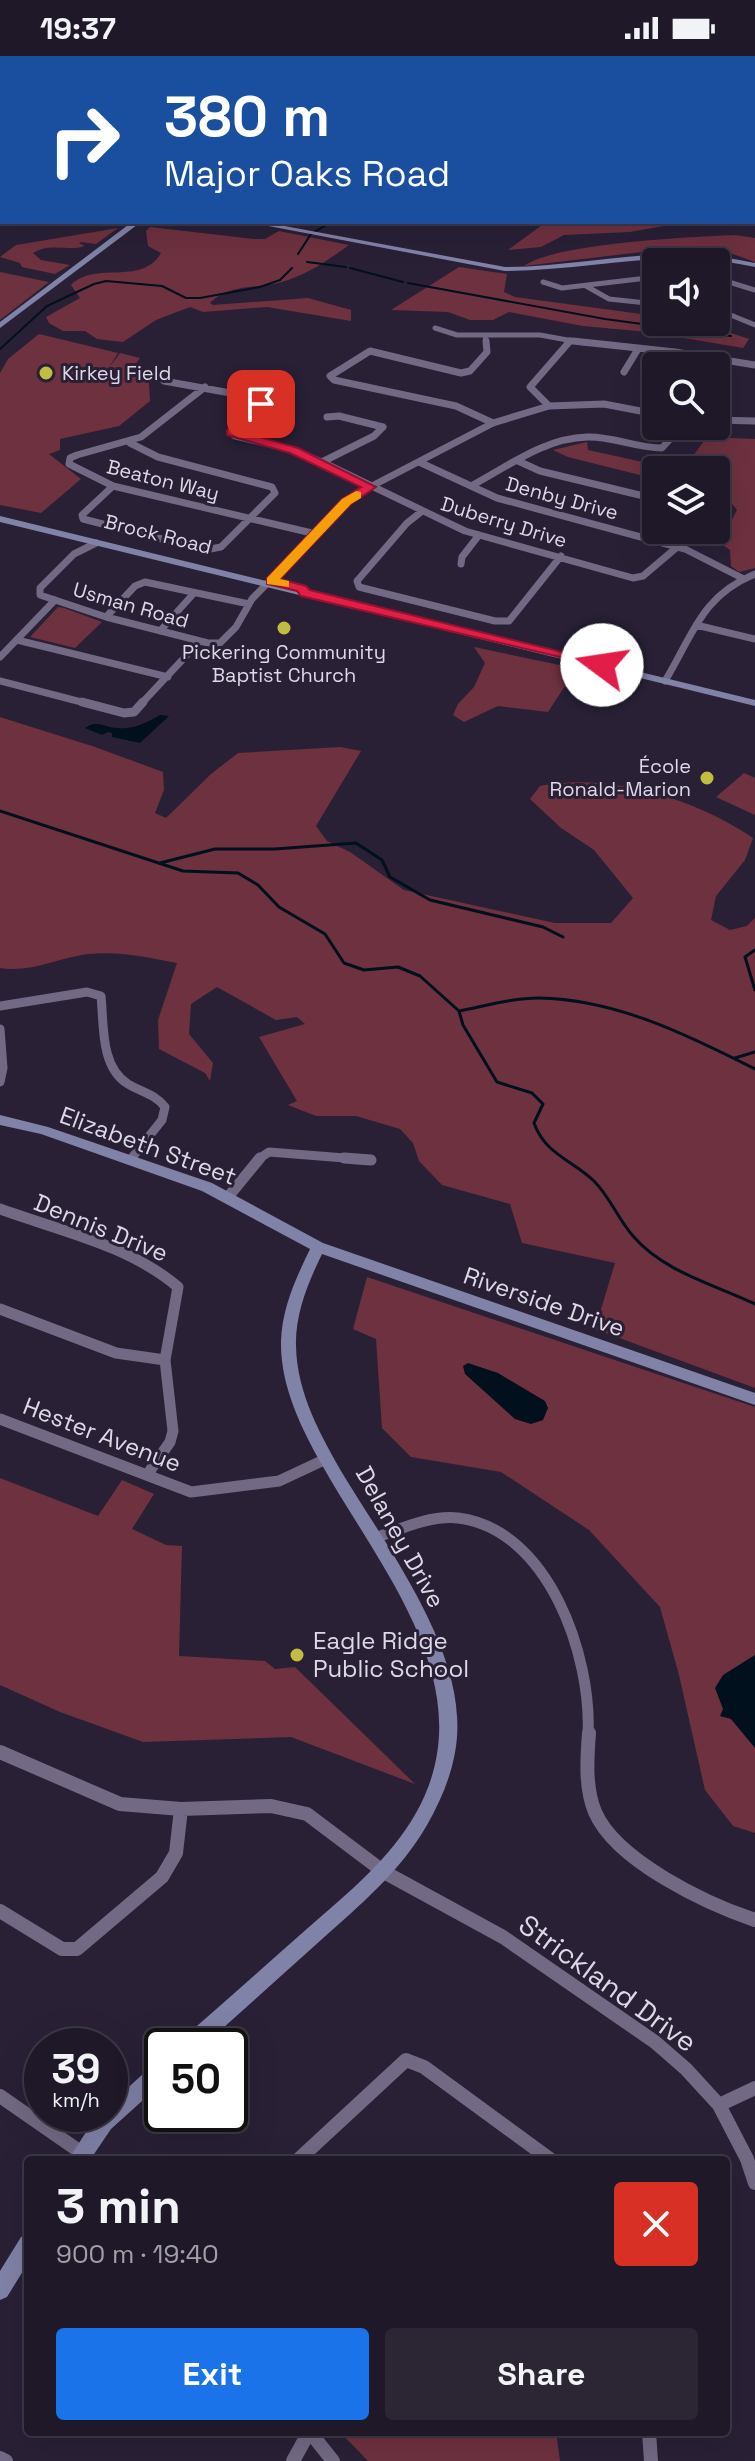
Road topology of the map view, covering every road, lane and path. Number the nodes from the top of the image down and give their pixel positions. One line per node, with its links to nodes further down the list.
1 (134, 224): 12 (street)
2 (261, 224): 3 (street)
3 (755, 265)
4 (642, 279): 7 (street)
5 (543, 282): 7 (street)
6 (730, 282): 8 (street)
7 (586, 286): 9 (street)
8 (755, 290)
9 (642, 302)
10 (730, 315): 11 (street)
11 (755, 325)
12 (0, 326)
13 (435, 328): 14 (street)
14 (485, 335): 15 (street); 28 (street)
15 (570, 341): 16 (street); 23 (street)
16 (638, 349): 17 (street); 20 (street)
17 (656, 352)
18 (730, 363): 19 (street)
19 (755, 365)
20 (624, 372)
21 (164, 381): 22 (street, Duberry Drive)
22 (205, 387): 30 (street, Beaton Way); 32 (street, Duberry Drive)
23 (549, 406): 24 (street); 28 (street)
24 (642, 411)
25 (327, 417): 32 (street)
26 (730, 420): 27 (street)
27 (755, 421)
28 (493, 423): 33 (street)
29 (669, 440): 31 (street)
30 (130, 443): 34 (street, Beaton Way); 40 (street)
31 (518, 461): 35 (street); 37 (street)
32 (322, 462): 36 (street, Duberry Drive)
33 (419, 462): 35 (street, Denby Drive); 36 (street)
34 (113, 486): 40 (street, Beaton Way); 40 (street)
35 (471, 486): 45 (street, Denby Drive)
36 (370, 487): 38 (street, Duberry Drive); 41 (street)
37 (642, 496)
38 (421, 512): 42 (street, Duberry Drive); 47 (street)
39 (0, 516): 43 (street, Brock Road); 44 (street, Brock Road)
40 (249, 518): 41 (street, Beaton Way)
41 (316, 534): 51 (street)
42 (479, 535): 47 (street, Duberry Drive); 48 (street)
43 (82, 539): 44 (street, Brock Road); 46 (street, Usman Road)
44 (97, 540): 46 (street, Usman Road); 51 (street, Brock Road)
45 (676, 548): 47 (street, Duberry Drive); 50 (street, Denby Drive)
46 (74, 554): 53 (street, Usman Road)
47 (561, 556)
48 (461, 564)
49 (755, 574): 50 (street)
50 (742, 578): 56 (street)
51 (269, 583): 54 (street); 64 (street, Brock Road)
52 (194, 593): 54 (street); 55 (street); 57 (street)
53 (55, 600): 55 (street, Usman Road); 59 (street)
54 (249, 604): 60 (street, Usman Road)
55 (106, 617): 57 (street, Usman Road)
56 (696, 625): 58 (street); 64 (street)
57 (160, 631): 60 (street, Usman Road)
58 (755, 639)
59 (17, 640): 61 (street); 62 (street)
60 (200, 641): 62 (street)
61 (0, 657)
62 (168, 677): 63 (street)
63 (0, 681)
64 (665, 681): 65 (street, Brock Road)
65 (755, 703)
66 (0, 1006): 70 (street)
67 (0, 1029): 68 (street)
68 (0, 1082)
69 (0, 1120): 70 (street, Elizabeth Street)
70 (131, 1159): 72 (street, Elizabeth Street)
71 (371, 1160): 72 (street)
72 (228, 1197): 74 (street, Elizabeth Street)
73 (0, 1209): 76 (street, Dennis Drive)
74 (318, 1247): 77 (street, Riverside Drive); 79 (street, Delaney Drive)
75 (0, 1309): 76 (street)
76 (165, 1360): 80 (street, Dennis Drive)
77 (755, 1399)
78 (0, 1419): 80 (street, Hester Avenue)
79 (326, 1459): 80 (street, Hester Avenue); 81 (street, Delaney Drive)
80 (147, 1475)
81 (375, 1538): 84 (street, Delaney Drive); 86 (street)
82 (0, 1752): 83 (street, Strickland Drive)
83 (181, 1809): 84 (street, Strickland Drive); 85 (street)
84 (384, 1872): 87 (street, Delaney Drive); 91 (street, Strickland Drive)
85 (0, 1911)
86 (755, 1920)
87 (209, 2028)
88 (144, 2086): 92 (street)
89 (755, 2088): 91 (street)
90 (0, 2096): 92 (street)
91 (719, 2105): 95 (street, Strickland Drive)
92 (80, 2156)
93 (302, 2156): 94 (street)
94 (546, 2156)
95 (755, 2183)
96 (24, 2254): 97 (street)
97 (0, 2290)
98 (307, 2436): 103 (street)
99 (312, 2436): 104 (street)
100 (649, 2436): 105 (street)
101 (0, 2458): 102 (street)
102 (6, 2461)
103 (293, 2461)
104 (333, 2461)
105 (651, 2461)

